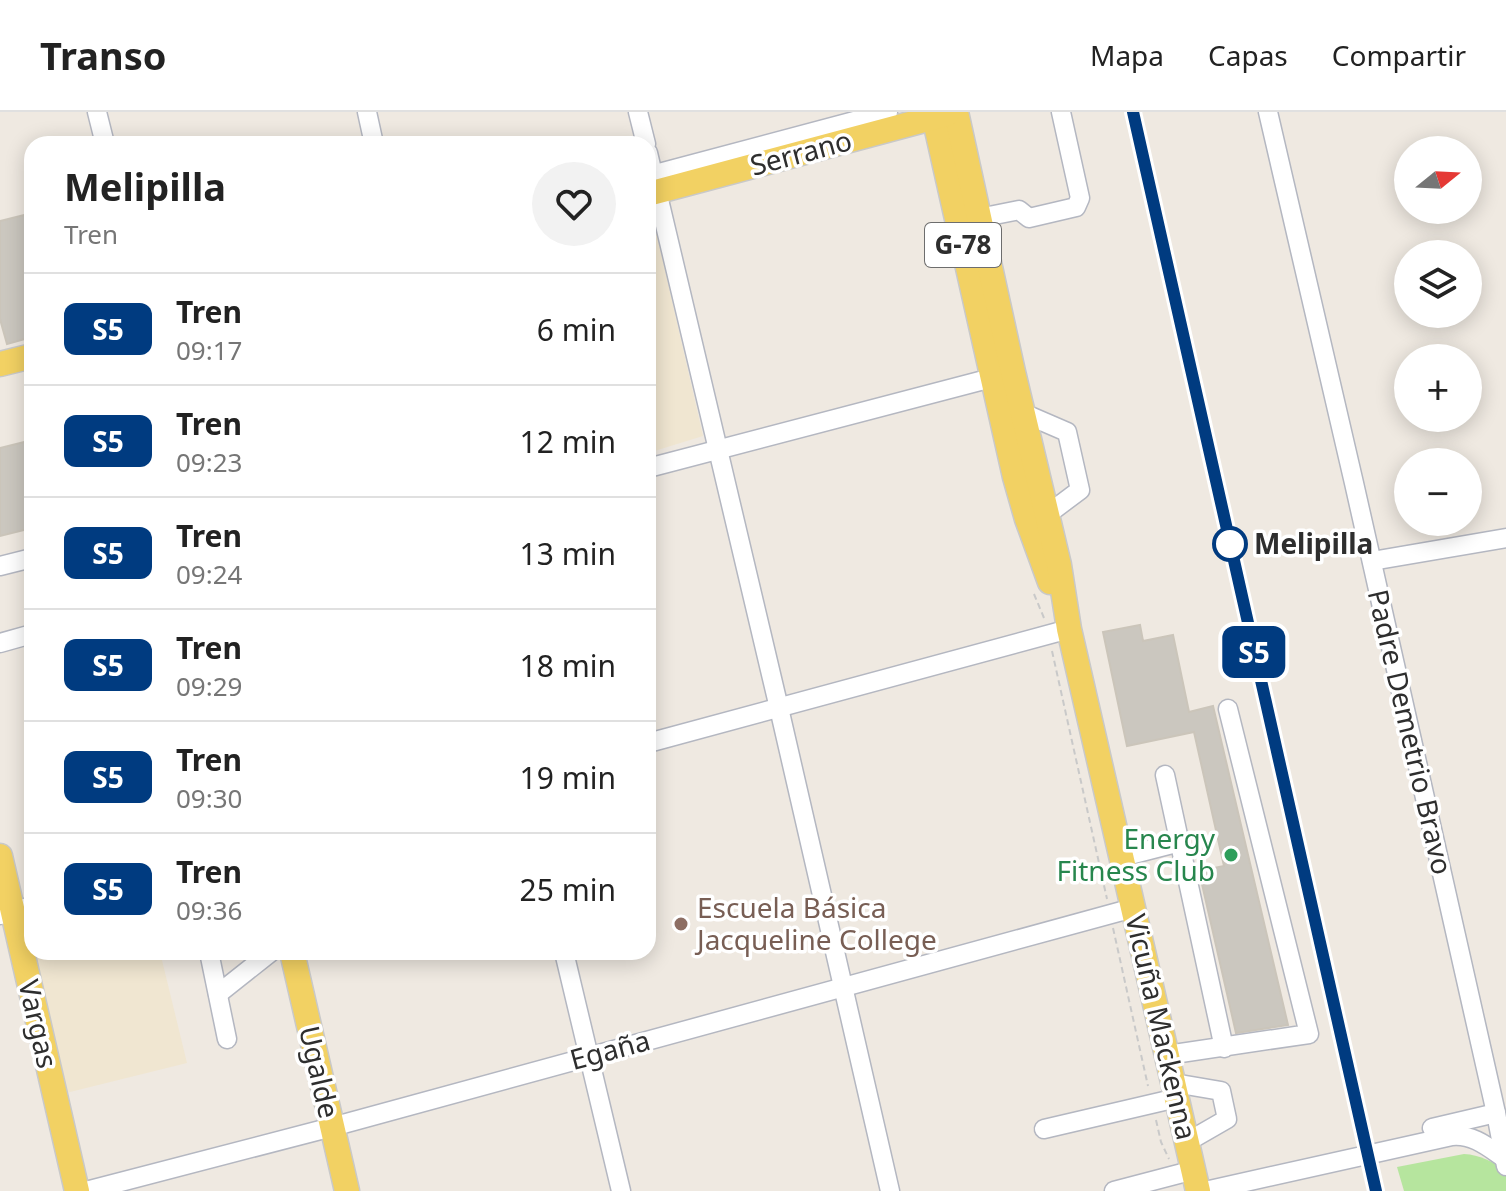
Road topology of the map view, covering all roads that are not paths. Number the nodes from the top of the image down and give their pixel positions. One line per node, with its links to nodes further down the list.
1 (97, 112): 8 (street)
2 (367, 112): 9 (street)
3 (638, 112): 10 (street)
4 (888, 112): 11 (street, Serrano)
5 (1061, 112): 14 (street)
6 (1268, 112): 24 (street, Padre Demetrio Bravo)
7 (944, 113): 12 (main road, Serrano); 14 (main road, Vicuña Mackenna / G-78); 17 (main road, Vicuña Mackenna / G-78)
8 (103, 136)
9 (372, 136)
10 (644, 136)
11 (656, 183)
12 (656, 183)
13 (656, 200): 19 (street)
14 (979, 218): 17 (main road, Vicuña Mackenna / G-78)
15 (24, 358): 16 (main road)
16 (0, 364)
17 (1003, 375): 18 (main road, Vicuña Mackenna / G-78); 19 (street); 26 (main road, Vicuña Mackenna / G-78)
18 (1023, 413): 21 (main road, Vicuña Mackenna / G-78); 21 (street)
19 (717, 451): 20 (street); 29 (street)
20 (656, 466)
21 (1048, 514): 26 (main road, Vicuña Mackenna / G-78)
22 (1506, 538): 24 (street)
23 (24, 560): 25 (street)
24 (1372, 561): 51 (street, Padre Demetrio Bravo)
25 (0, 566)
26 (1069, 629): 29 (street); 35 (main road, Vicuña Mackenna / G-78)
27 (24, 636): 28 (street)
28 (0, 643)
29 (779, 708): 31 (street); 44 (street)
30 (1228, 709): 47 (street)
31 (656, 741)
32 (1165, 775): 33 (street)
33 (1180, 842): 35 (street); 47 (street)
34 (0, 856): 37 (main road, Vargas)
35 (1122, 857): 36 (main road, Vicuña Mackenna / G-78)
36 (1133, 908): 44 (street, Egaña); 49 (main road, Vicuña Mackenna / G-78)
37 (15, 911): 38 (main road, Vargas)
38 (24, 952)
39 (26, 960): 57 (main road, Vargas)
40 (211, 960): 45 (street)
41 (261, 960): 45 (street)
42 (294, 960): 52 (main road, Ugalde)
43 (566, 960): 48 (street)
44 (843, 987): 48 (street, Egaña); 61 (street)
45 (218, 994): 46 (street)
46 (227, 1039)
47 (1224, 1048): 49 (street)
48 (589, 1055): 52 (street, Egaña); 60 (street)
49 (1167, 1055): 50 (main road, Vicuña Mackenna / G-78)
50 (1175, 1090): 53 (street); 54 (main road, Vicuña Mackenna / G-78); 54 (street)
51 (1496, 1113): 55 (street, Padre Demetrio Bravo); 56 (street)
52 (332, 1127): 58 (street, Egaña); 59 (main road, Ugalde)
53 (1044, 1129)
54 (1187, 1142): 56 (main road, Vicuña Mackenna / G-78)
55 (1505, 1162): 56 (street)
56 (1198, 1184): 62 (street)
57 (77, 1191)
58 (86, 1191)
59 (347, 1191)
60 (621, 1191)
61 (890, 1191)
62 (1114, 1191)

